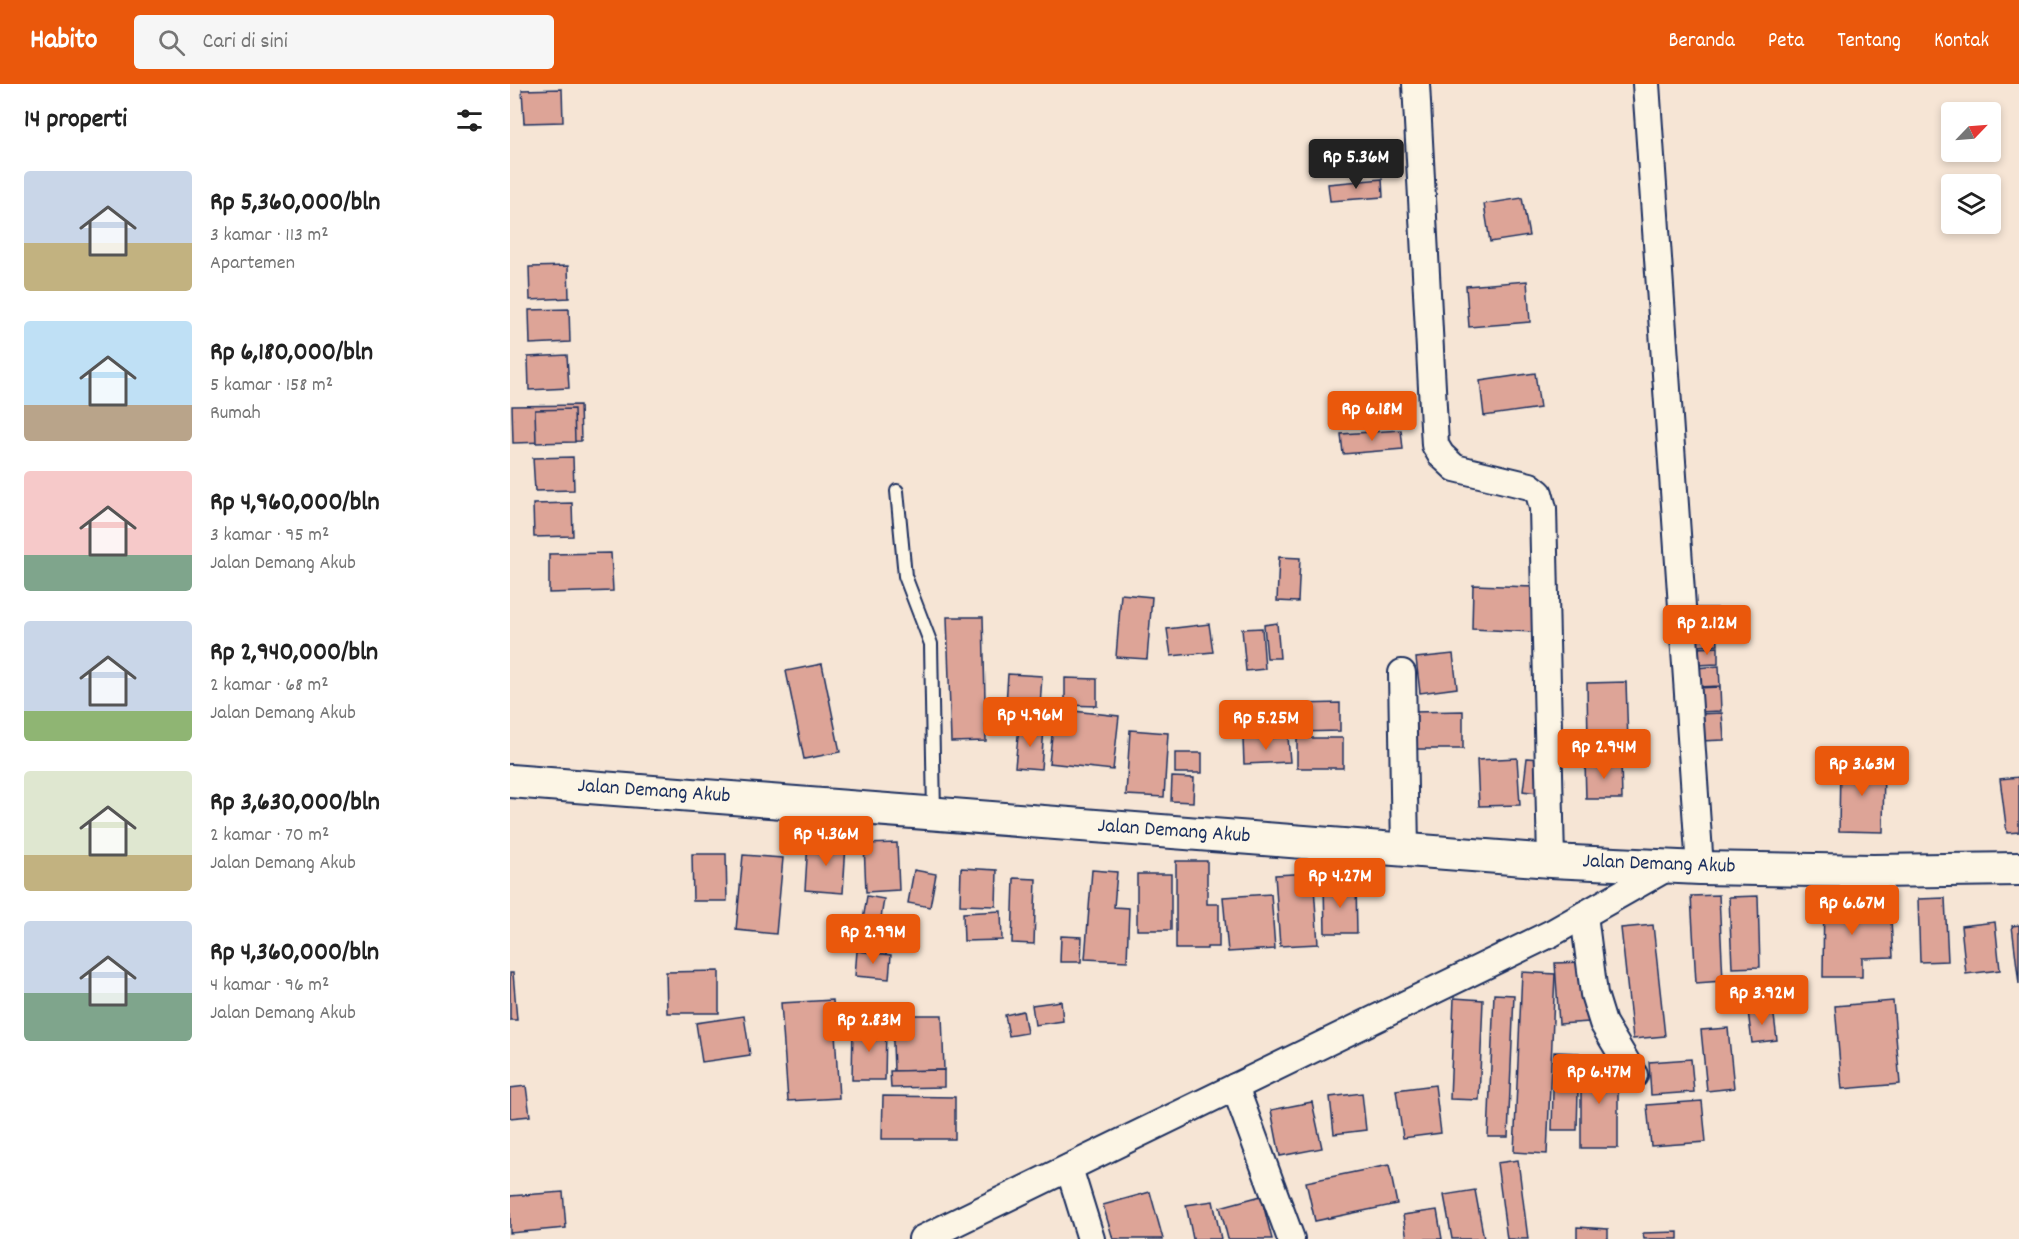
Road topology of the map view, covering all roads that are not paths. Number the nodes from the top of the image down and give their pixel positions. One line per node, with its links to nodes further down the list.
1 (1416, 84): 8 (street)
2 (1646, 84): 10 (street)
3 (897, 491): 6 (lane)
4 (1402, 674): 7 (street)
5 (510, 781): 6 (street, Jalan Demang Akub)
6 (934, 814): 7 (street, Jalan Demang Akub)
7 (1405, 850): 8 (street, Jalan Demang Akub)
8 (1551, 861): 9 (street, Jalan Demang Akub)
9 (1670, 866): 10 (street, Jalan Demang Akub); 12 (street)
10 (1700, 868): 11 (street, Jalan Demang Akub)
11 (2019, 869)
12 (1584, 915): 13 (street); 14 (street)
13 (1634, 1075)
14 (1234, 1087): 15 (street); 18 (street)
15 (1069, 1168): 16 (street); 17 (street)
16 (922, 1239)
17 (1091, 1239)
18 (1292, 1239)

